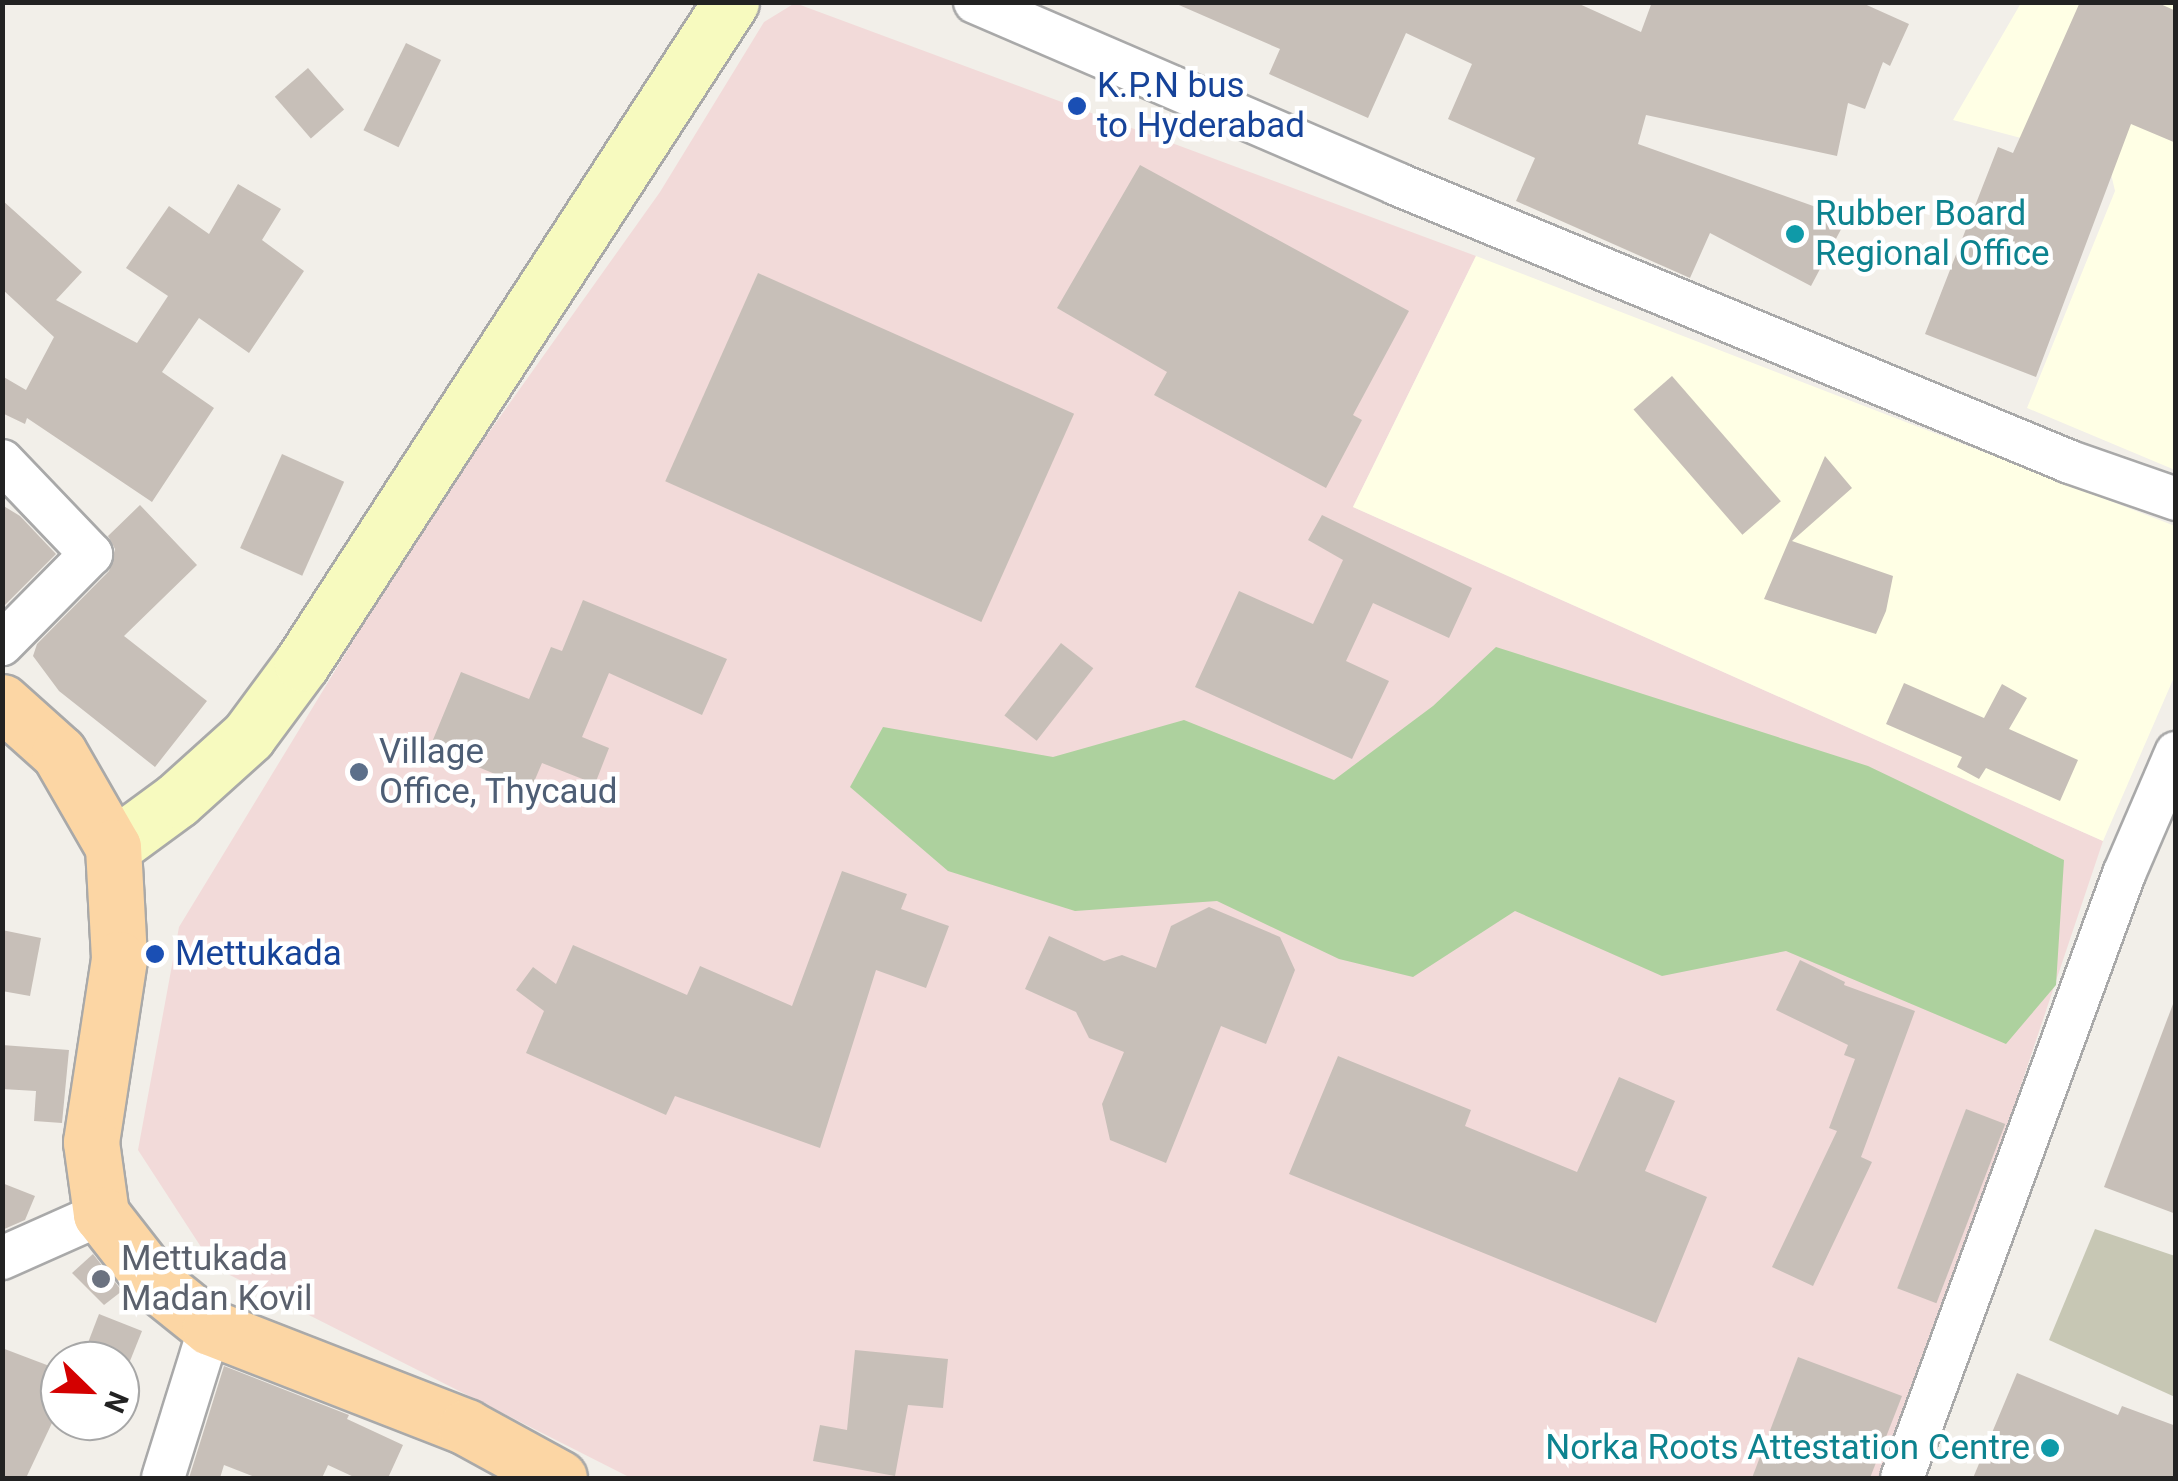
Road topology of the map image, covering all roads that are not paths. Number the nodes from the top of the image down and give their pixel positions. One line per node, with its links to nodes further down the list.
1 (730, 2): 8 (street)
2 (975, 2): 4 (street)
3 (2, 461): 5 (street)
4 (2176, 499)
5 (2, 644)
6 (2, 702): 8 (main road)
7 (2176, 753): 15 (street)
8 (113, 847): 9 (main road)
9 (101, 1214): 10 (street); 11 (main road)
10 (2, 1258)
11 (210, 1327): 12 (main road); 13 (street)
12 (494, 1460): 14 (main road)
13 (163, 1478)
14 (560, 1478)
15 (1902, 1478)

